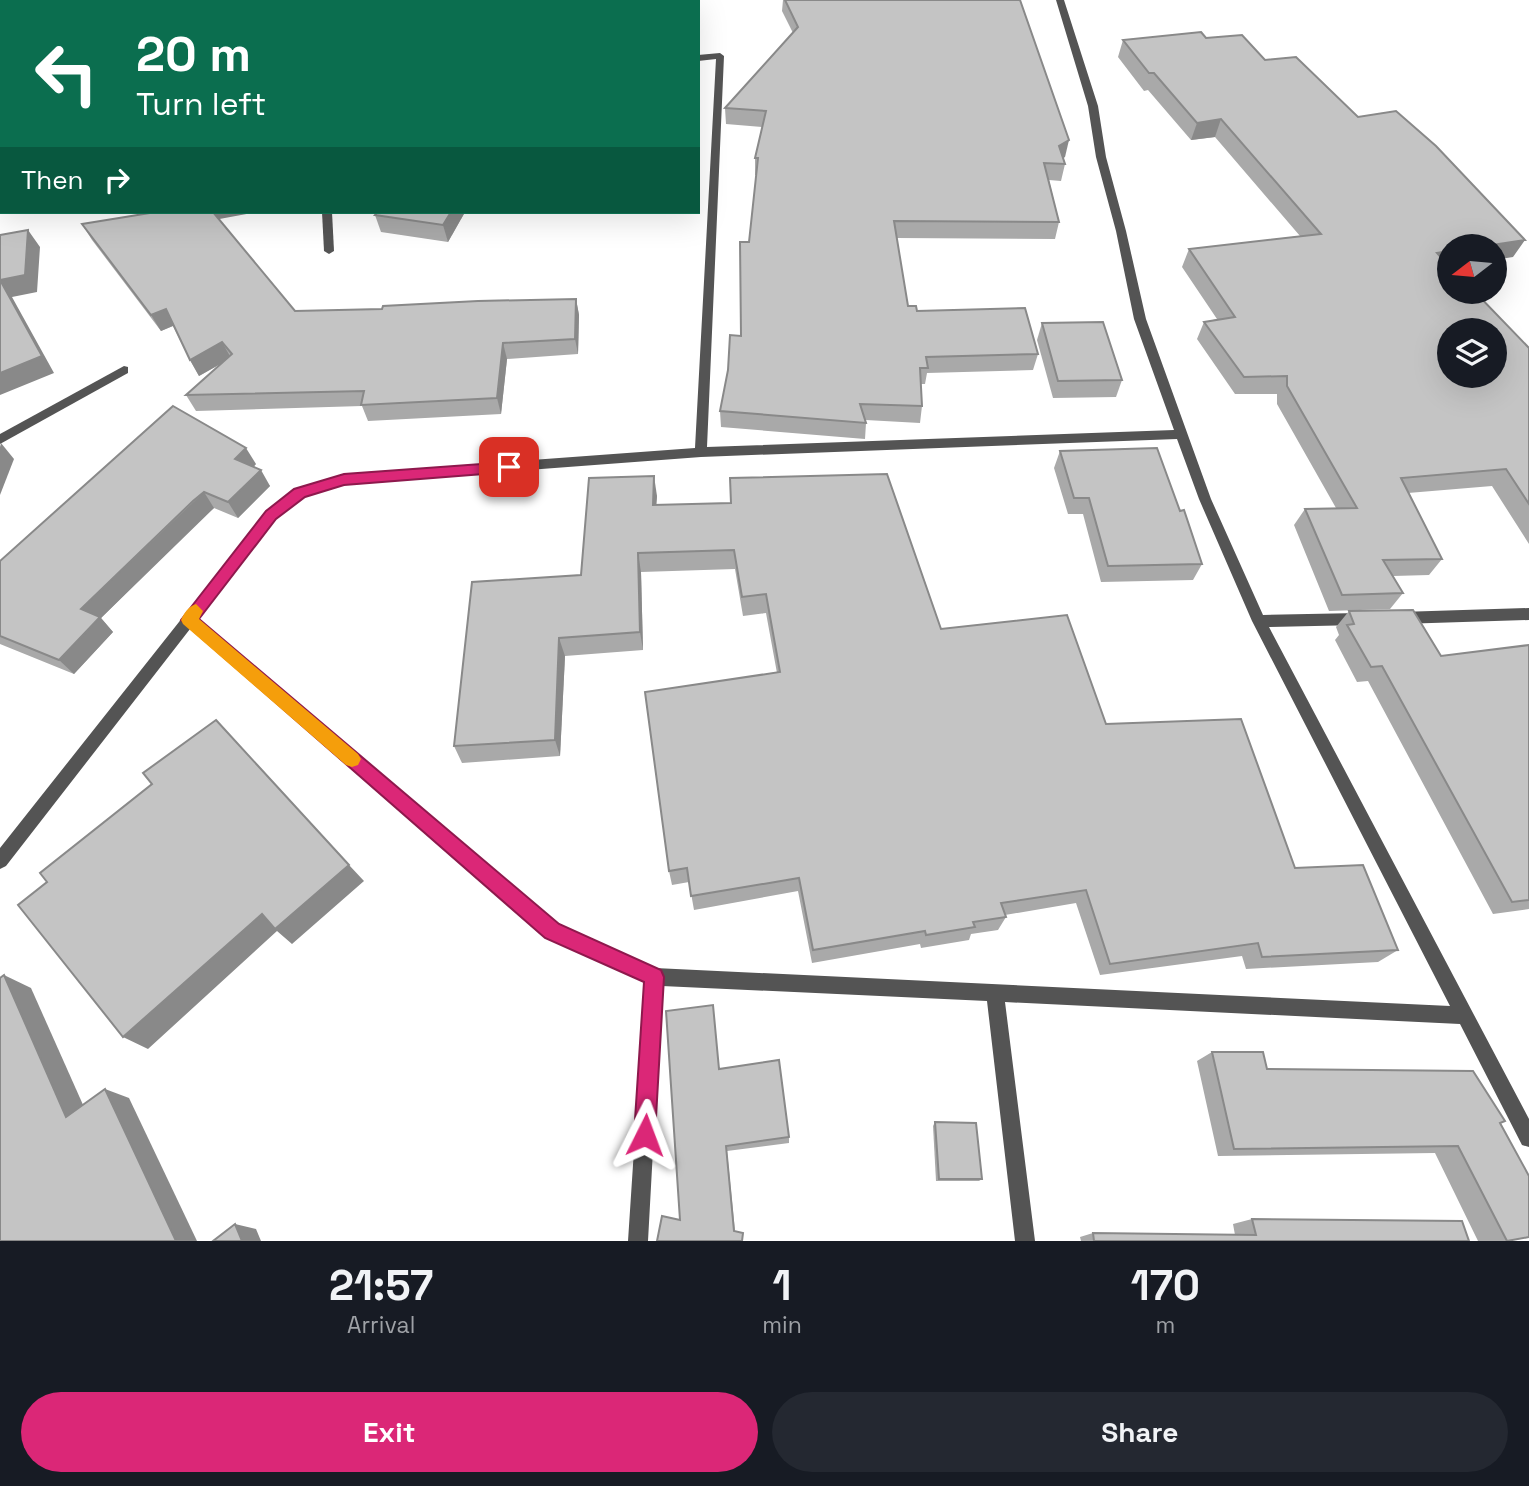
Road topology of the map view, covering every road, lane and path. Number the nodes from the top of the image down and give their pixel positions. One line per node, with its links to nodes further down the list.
1 (1060, 0): 6 (street)
2 (700, 58): 8 (street)
3 (327, 214): 4 (street)
4 (330, 251)
5 (124, 370): 7 (street)
6 (1181, 434): 8 (street); 11 (street)
7 (0, 440)
8 (701, 452): 10 (street)
9 (1529, 614): 11 (street)
10 (189, 620): 12 (street); 13 (street)
11 (1259, 621): 15 (street)
12 (0, 861)
13 (654, 977): 14 (street); 17 (street)
14 (995, 992): 15 (street); 18 (street)
15 (1463, 1015): 16 (street)
16 (1529, 1139)
17 (638, 1241)
18 (1025, 1241)

